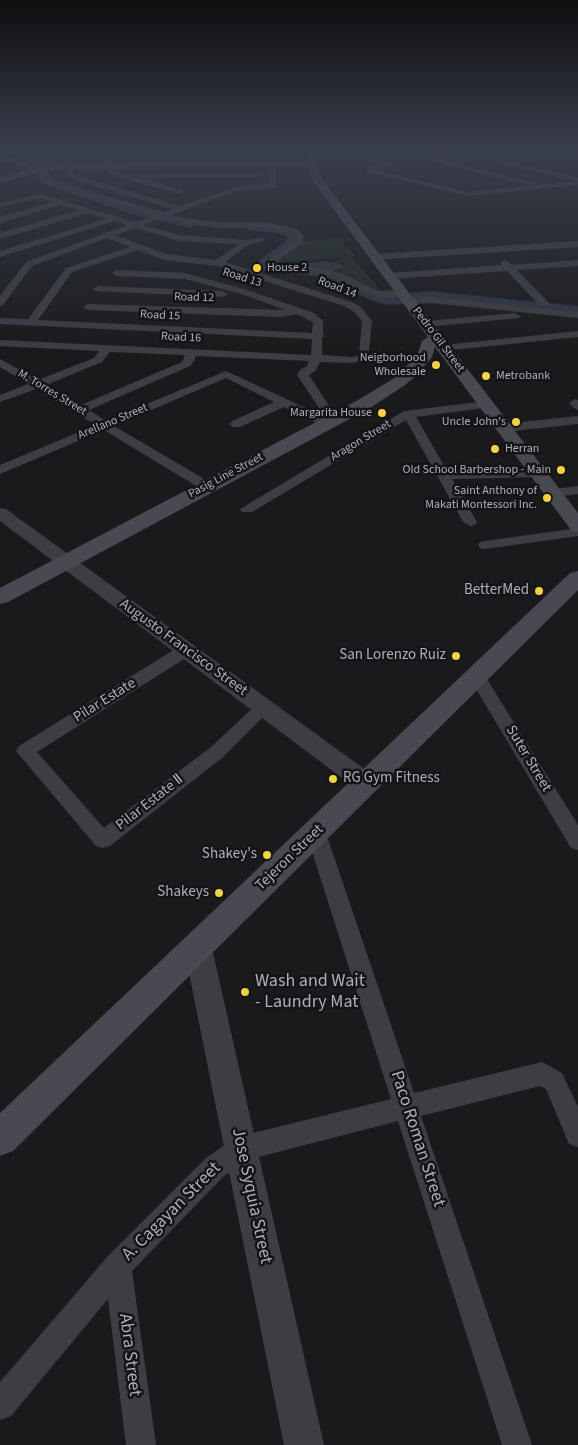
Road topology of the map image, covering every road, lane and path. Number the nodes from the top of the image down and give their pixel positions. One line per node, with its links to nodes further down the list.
1 (12, 216): 8 (street)
2 (67, 216): 12 (street)
3 (105, 216): 7 (street)
4 (156, 216): 6 (street)
5 (345, 216): 20 (main road, Pedro Gil Street)
6 (159, 217): 9 (street); 10 (street); 32 (street)
7 (114, 219): 9 (street); 21 (street)
8 (0, 220)
9 (137, 225): 13 (street); 15 (street)
10 (183, 227)
11 (252, 233): 15 (street)
12 (0, 236)
13 (109, 236): 17 (street, Road 14); 21 (street)
14 (261, 239): 15 (street)
15 (240, 242): 22 (street)
16 (578, 244): 18 (street)
17 (138, 247): 19 (street, Road 14); 25 (street)
18 (491, 250): 20 (street); 26 (street)
19 (164, 257): 22 (street, Road 14); 27 (street)
20 (375, 257): 29 (main road, Pedro Gil Street)
21 (12, 259): 25 (street); 33 (street)
22 (218, 263): 51 (street, Road 14)
23 (566, 264): 24 (street); 26 (street); 28 (street)
24 (578, 264)
25 (61, 268): 40 (street)
26 (509, 268): 29 (street); 34 (street)
27 (117, 273): 30 (street); 31 (street, Road 13)
28 (578, 274)
29 (389, 276): 32 (main road, Pedro Gil Street)
30 (98, 289): 31 (street); 35 (street)
31 (244, 292): 36 (street, Road 13)
32 (405, 297): 37 (street); 45 (main road, Pedro Gil Street)
33 (0, 303)
34 (544, 304)
35 (88, 307): 36 (street, Road 12); 41 (street)
36 (298, 310): 44 (street, Road 13)
37 (578, 315)
38 (515, 316): 45 (street)
39 (0, 321): 40 (street, Road 15)
40 (30, 322): 41 (street, Road 15)
41 (79, 325): 42 (street, Road 15)
42 (143, 328): 44 (street, Road 15); 48 (street)
43 (578, 334): 45 (street)
44 (319, 336): 50 (street)
45 (435, 337): 56 (main road, Pedro Gil Street); 60 (main road, Pasig Line Street)
46 (0, 343): 47 (street, Road 16)
47 (107, 348): 48 (street, Road 16); 53 (street)
48 (132, 349): 49 (street, Road 16)
49 (192, 352): 50 (street, Road 16); 57 (street)
50 (316, 358): 51 (street, Road 16); 60 (street)
51 (360, 360)
52 (0, 362): 53 (street, M. Torres Street)
53 (38, 384): 54 (street); 57 (street, M. Torres Street)
54 (0, 399)
55 (284, 402): 60 (street); 61 (street); 62 (street, Arellano Street)
56 (487, 405): 58 (street, Aragon Street); 63 (main road, Pedro Gil Street)
57 (80, 410): 62 (street, M. Torres Street)
58 (408, 414): 66 (street); 70 (street, Aragon Street)
59 (578, 420): 63 (street)
60 (330, 422): 67 (main road, Pasig Line Street)
61 (236, 424)
62 (105, 425): 64 (street, Arellano Street); 67 (street, M. Torres Street)
63 (504, 428): 65 (main road, Pedro Gil Street)
64 (0, 470)
65 (538, 473): 66 (street); 69 (main road, Pedro Gil Street)
66 (443, 475): 72 (street)
67 (206, 486): 76 (main road, Pasig Line Street)
68 (578, 490): 69 (street)
69 (554, 494): 73 (main road, Pedro Gil Street)
70 (247, 509)
71 (0, 513): 76 (street, Augusto Francisco Street)
72 (470, 522)
73 (578, 526)
74 (578, 532): 75 (street)
75 (485, 545)
76 (65, 561): 78 (main road, Pasig Line Street); 79 (street, Augusto Francisco Street)
77 (578, 578): 80 (main road, Tejeron Street)
78 (0, 597)
79 (186, 650): 81 (street, Augusto Francisco Street); 82 (street, Pilar Estate)
80 (477, 677): 83 (main road, Tejeron Street); 85 (street, Suter Street)
81 (263, 708): 82 (street, Pilar Estate Ⅱ); 83 (street, Augusto Francisco Street)
82 (25, 751)
83 (366, 784): 84 (main road, Tejeron Street)
84 (316, 833): 86 (main road, Tejeron Street); 87 (street, Paco Roman Street)
85 (578, 842)
86 (198, 948): 89 (main road, Tejeron Street); 90 (street, Jose Syquia Street)
87 (407, 1108): 88 (street, A. Cagayan Street); 90 (street, A. Cagayan Street); 95 (street, Paco Roman Street)
88 (578, 1135)
89 (0, 1138)
90 (241, 1149): 91 (street, A. Cagayan Street); 94 (street, Jose Syquia Street)
91 (118, 1266): 92 (street, A. Cagayan Street); 93 (street, Abra Street)
92 (0, 1405)
93 (141, 1445)
94 (304, 1445)
95 (517, 1445)

